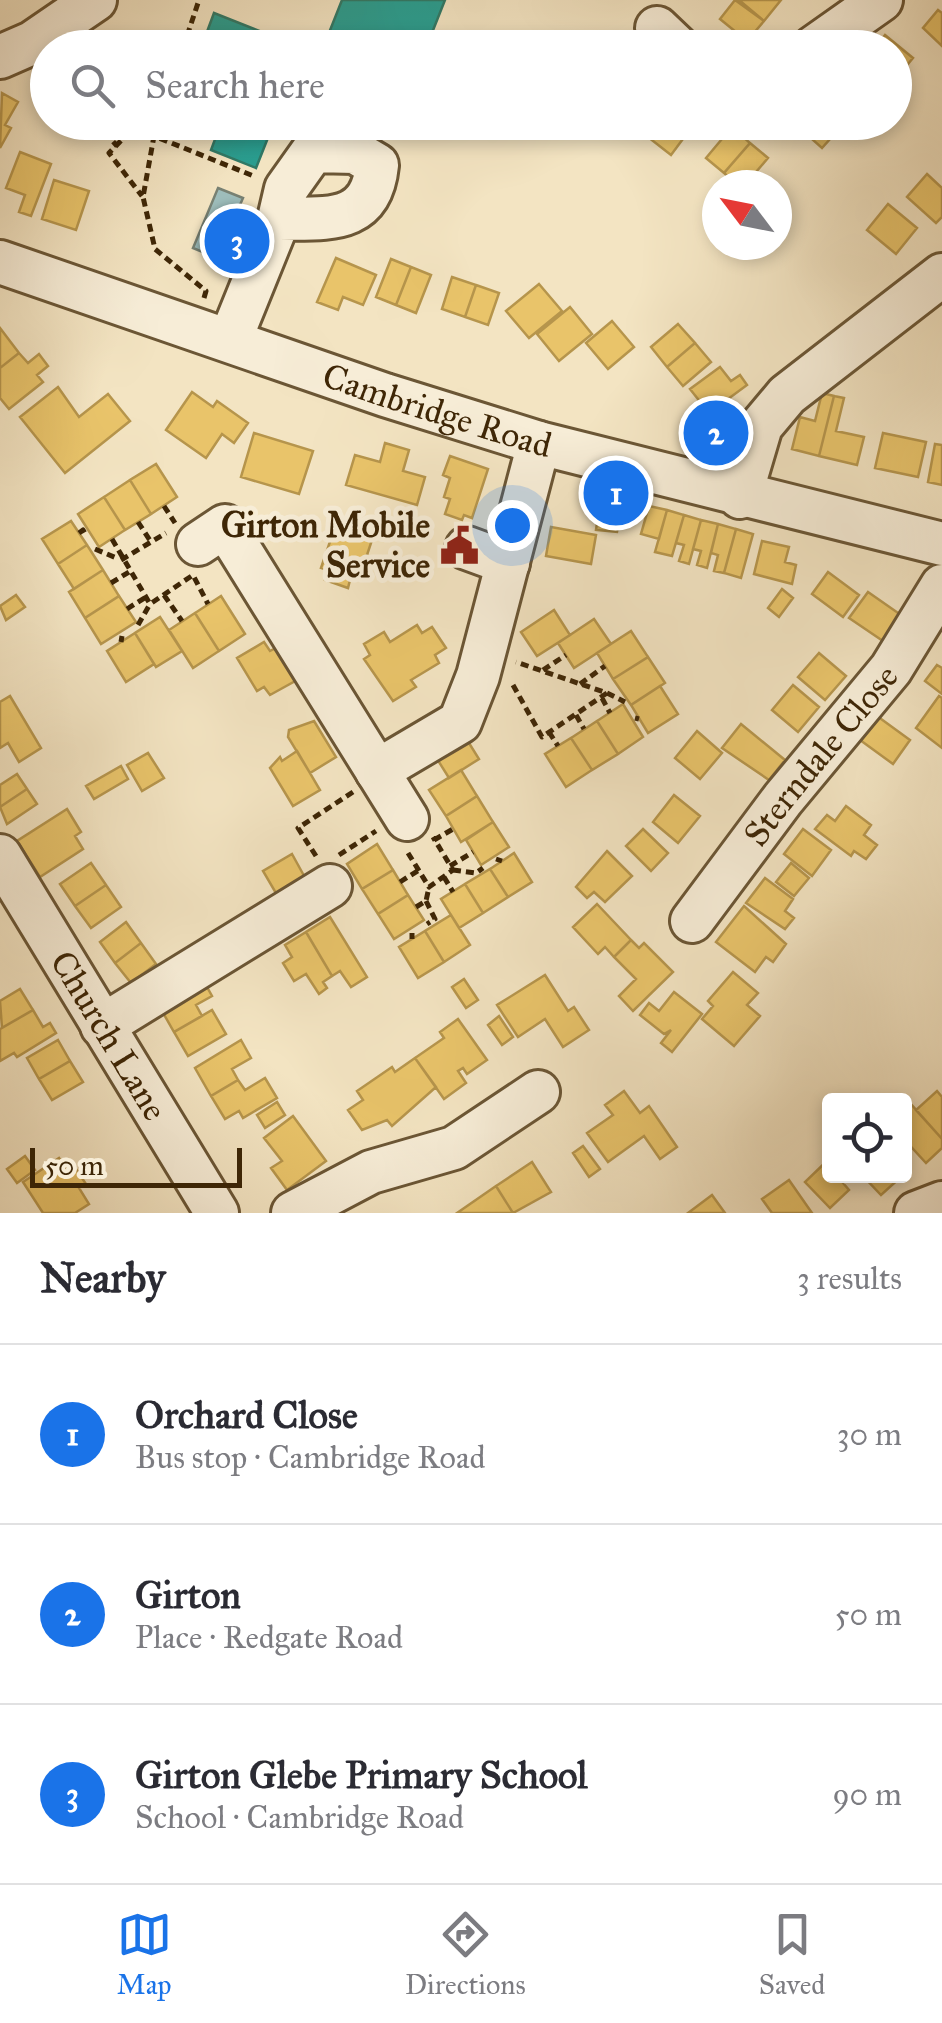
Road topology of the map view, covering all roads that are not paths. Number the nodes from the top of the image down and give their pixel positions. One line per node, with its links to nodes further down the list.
1 (95, 0): 3 (street)
2 (880, 0): 4 (street)
3 (51, 30)
4 (838, 30)
5 (30, 44): 6 (street)
6 (0, 57)
7 (283, 204): 10 (street)
8 (0, 262): 10 (street, Cambridge Road)
9 (942, 274): 12 (street)
10 (230, 340): 11 (street, Cambridge Road)
11 (539, 443): 12 (street, Cambridge Road); 16 (street)
12 (740, 496): 14 (street, Cambridge Road)
13 (198, 544): 18 (street)
14 (942, 544)
15 (467, 548): 16 (street)
16 (508, 563): 18 (street)
17 (942, 586): 22 (street, Sterndale Close)
18 (377, 771): 19 (street)
19 (407, 830)
20 (0, 856): 23 (street, Church Lane)
21 (330, 886): 23 (street)
22 (696, 901)
23 (102, 1026): 26 (street, Church Lane)
24 (538, 1092): 27 (street)
25 (942, 1203): 28 (street)
26 (217, 1213)
27 (293, 1213)
28 (916, 1213)

